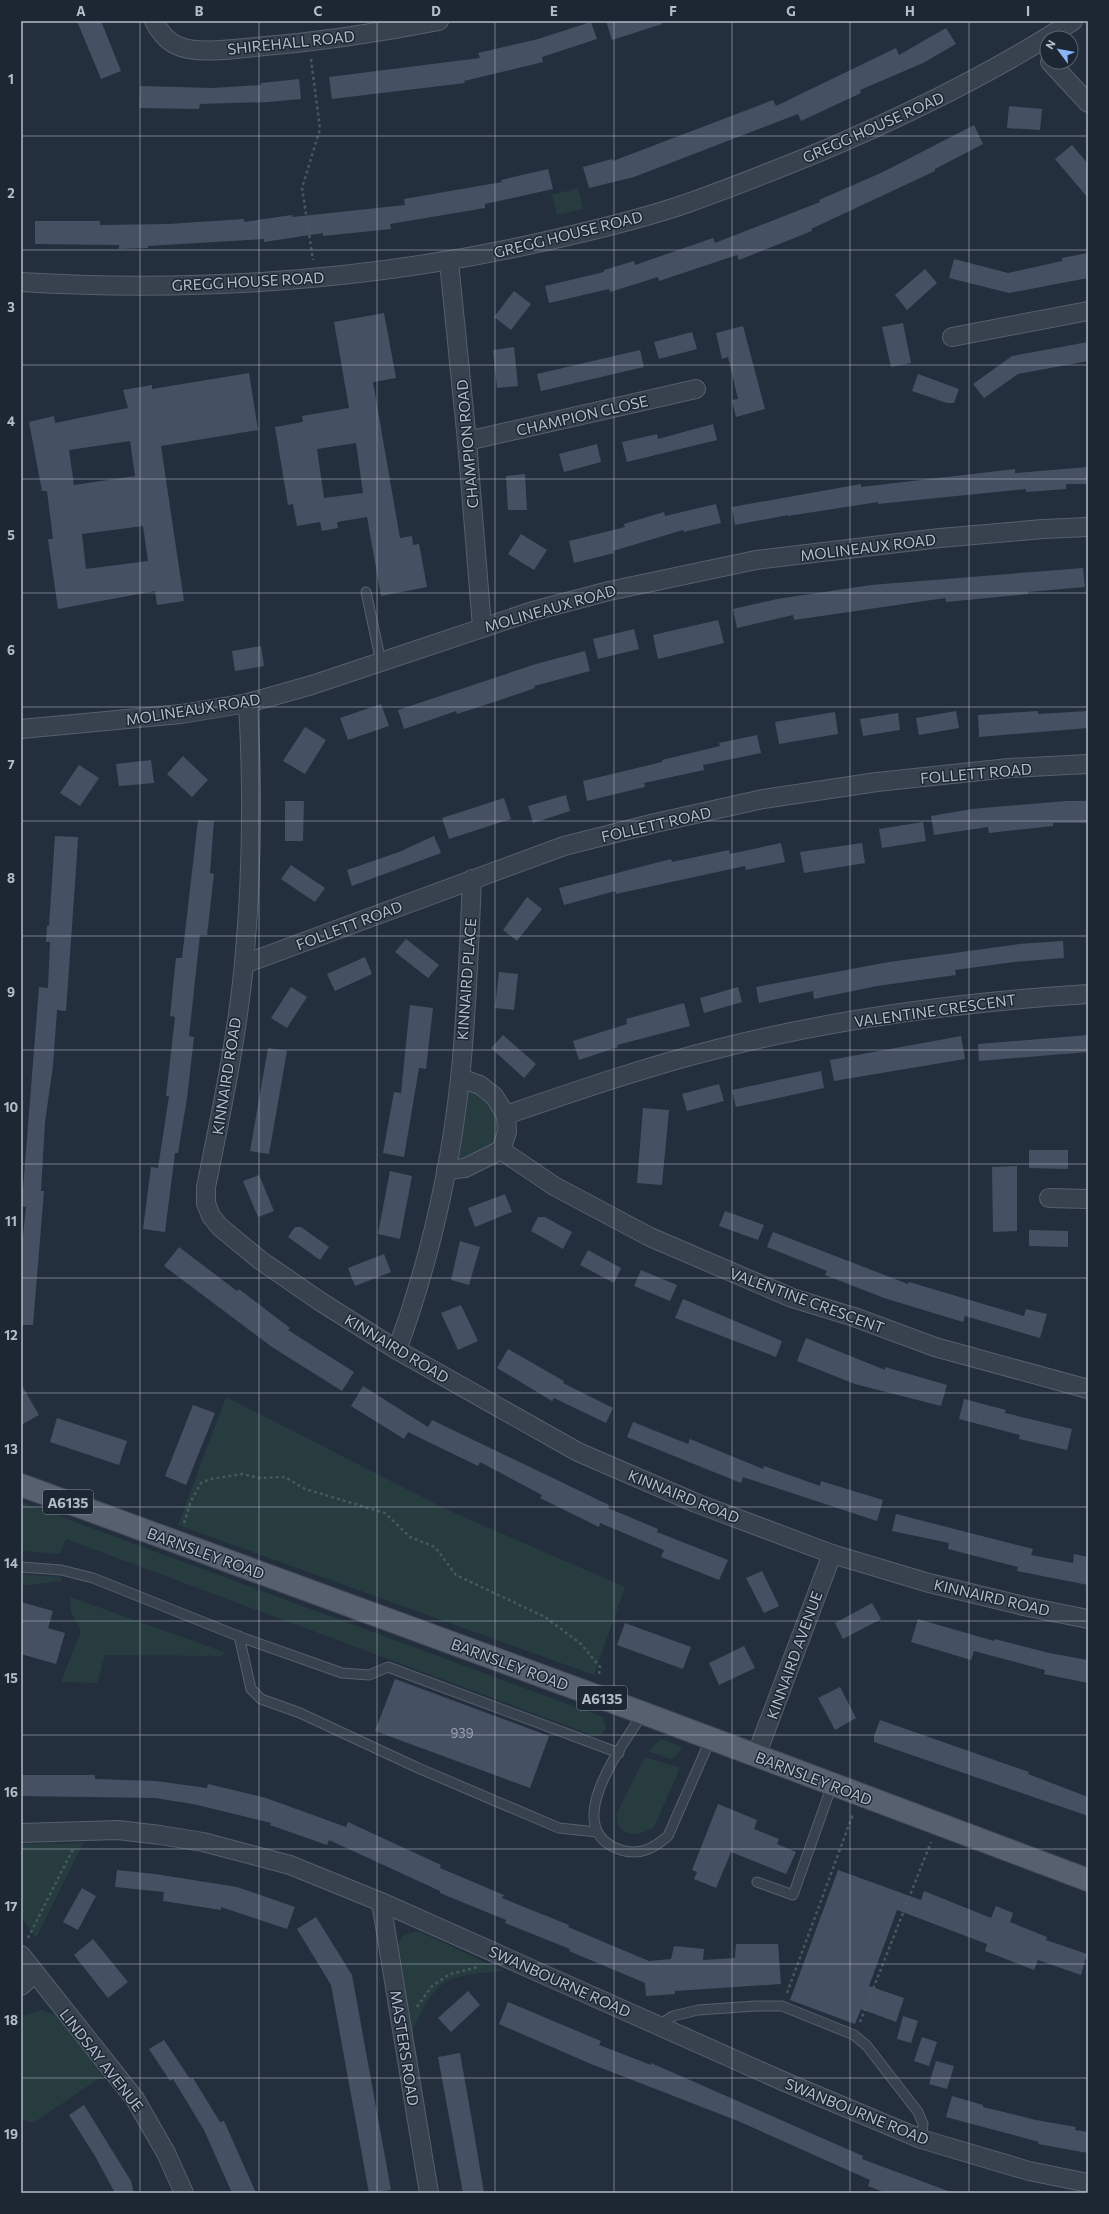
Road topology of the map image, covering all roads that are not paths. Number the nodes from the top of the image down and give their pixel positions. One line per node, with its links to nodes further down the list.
1 (154, 21): 2 (street, SHIREHALL ROAD)
2 (436, 21)
3 (1073, 21): 4 (street, GREGG HOUSE ROAD)
4 (1035, 46): 5 (street); 8 (street, GREGG HOUSE ROAD)
5 (1039, 50)
6 (1057, 70): 7 (street)
7 (1088, 103)
8 (449, 262): 9 (street, GREGG HOUSE ROAD); 13 (street, CHAMPION ROAD)
9 (21, 282)
10 (1088, 311): 11 (street)
11 (952, 337)
12 (696, 389): 13 (street, CHAMPION CLOSE)
13 (467, 441): 16 (street, CHAMPION ROAD)
14 (1088, 527): 16 (street, MOLINEAUX ROAD)
15 (366, 592): 17 (lane)
16 (482, 627): 17 (street, MOLINEAUX ROAD)
17 (380, 662): 18 (street, MOLINEAUX ROAD)
18 (248, 702): 19 (street, MOLINEAUX ROAD); 22 (street, KINNAIRD ROAD)
19 (21, 729)
20 (1088, 764): 21 (street, FOLLETT ROAD)
21 (472, 879): 22 (street, FOLLETT ROAD); 24 (street, KINNAIRD PLACE)
22 (244, 964): 30 (street, KINNAIRD ROAD)
23 (1088, 994): 25 (street, VALENTINE CRESCENT)
24 (460, 1078): 25 (street); 27 (street, KINNAIRD PLACE)
25 (506, 1115): 26 (street)
26 (501, 1150): 27 (street); 31 (street, VALENTINE CRESCENT)
27 (446, 1170): 30 (street, KINNAIRD PLACE)
28 (1049, 1198): 29 (street)
29 (1088, 1199)
30 (397, 1350): 33 (street, KINNAIRD ROAD)
31 (1088, 1389)
32 (21, 1486): 37 (main road, BARNSLEY ROAD / A6135)
33 (832, 1554): 35 (street, KINNAIRD ROAD); 40 (street, KINNAIRD AVENUE)
34 (21, 1566): 36 (lane)
35 (1088, 1619)
36 (239, 1636): 39 (lane); 42 (lane)
37 (643, 1713): 38 (main road, BARNSLEY ROAD / A6135); 39 (lane)
38 (711, 1738): 40 (main road, BARNSLEY ROAD / A6135); 42 (lane)
39 (618, 1753): 42 (lane)
40 (756, 1756): 41 (main road, BARNSLEY ROAD / A6135)
41 (832, 1785): 44 (main road, BARNSLEY ROAD / A6135); 45 (lane)
42 (596, 1832)
43 (21, 1834): 46 (street, SWANBOURNE ROAD)
44 (1088, 1880)
45 (757, 1882)
46 (381, 1902): 50 (street, SWANBOURNE ROAD); 54 (street, MASTERS ROAD)
47 (23, 1949): 48 (street, LINDSAY AVENUE)
48 (34, 1974): 49 (street); 53 (street, LINDSAY AVENUE)
49 (21, 1986)
50 (659, 2025): 51 (street, SWANBOURNE ROAD); 51 (lane)
51 (921, 2139): 52 (street, SWANBOURNE ROAD)
52 (1087, 2187)
53 (184, 2193)
54 (429, 2193)

